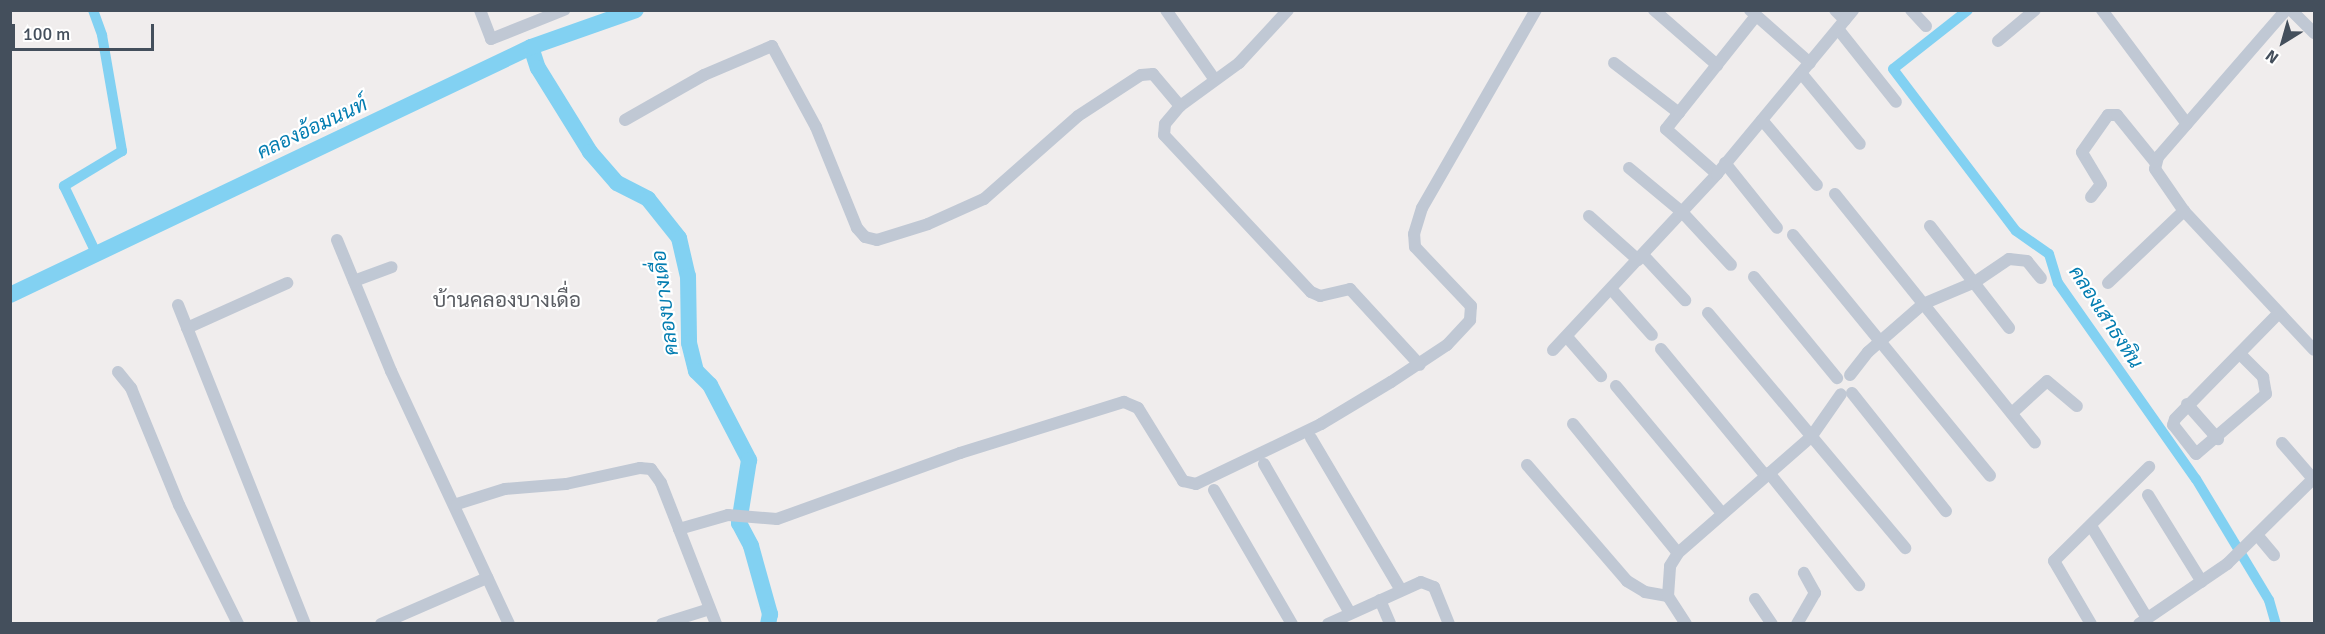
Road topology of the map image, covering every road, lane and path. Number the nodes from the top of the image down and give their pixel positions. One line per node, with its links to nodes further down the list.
1 (480, 10): 14 (street)
2 (564, 10): 14 (street)
3 (1166, 10): 23 (street)
4 (1288, 10): 23 (street)
5 (1536, 10): 69 (street)
6 (1654, 10): 21 (street)
7 (1835, 10): 15 (street)
8 (1911, 10): 16 (street)
9 (2035, 10): 18 (street)
10 (2102, 10): 29 (street)
11 (2286, 10): 29 (street)
12 (2291, 10): 17 (street)
13 (1753, 13): 20 (street); 21 (street)
14 (547, 14)
15 (1845, 20): 20 (street); 24 (street)
16 (1926, 26)
17 (2314, 33)
18 (1998, 42)
19 (1614, 63): 26 (street)
20 (1810, 63): 22 (street)
21 (1717, 65): 26 (street)
22 (1801, 73): 28 (street); 30 (street)
23 (1215, 80): 25 (street)
24 (1896, 102)
25 (1180, 106): 27 (street); 69 (street)
26 (1679, 112): 34 (street)
27 (625, 120)
28 (1762, 120): 32 (street); 35 (street)
29 (2187, 124): 31 (street)
30 (1860, 144)
31 (2155, 162): 37 (street); 38 (street)
32 (1725, 163): 34 (street); 42 (street)
33 (1629, 168): 39 (street)
34 (1717, 174): 39 (street)
35 (1817, 185)
36 (1835, 194): 56 (street)
37 (2091, 197)
38 (2184, 211): 53 (street); 59 (street)
39 (1682, 212): 45 (street); 46 (street)
40 (1589, 216): 45 (street)
41 (1930, 226): 51 (street)
42 (1777, 228)
43 (1793, 235): 64 (street)
44 (337, 240): 50 (street)
45 (1641, 257): 54 (street); 55 (street)
46 (1731, 265)
47 (392, 267): 50 (street)
48 (1754, 277): 72 (street)
49 (2041, 278): 51 (street)
50 (354, 281): 92 (street)
51 (1975, 282): 56 (street); 61 (street)
52 (287, 283): 60 (street)
53 (2108, 283)
54 (1612, 290): 62 (street); 63 (street)
55 (1685, 300)
56 (1923, 304): 64 (street); 77 (street)
57 (178, 305): 60 (street)
58 (1708, 313): 79 (street)
59 (2278, 314): 67 (street); 68 (street)
60 (187, 328): 114 (street)
61 (2009, 328)
62 (1652, 335)
63 (1567, 337): 66 (street); 71 (street)
64 (1882, 340): 72 (street); 88 (street)
65 (1661, 349): 87 (street)
66 (1553, 350)
67 (2314, 350)
68 (2240, 354): 75 (street); 81 (street)
69 (1420, 364): 95 (street)
70 (118, 372): 113 (street)
71 (1601, 376)
72 (1844, 376): 74 (street); 74 (street)
73 (1616, 386): 94 (street)
74 (1846, 393): 79 (street); 93 (street)
75 (2187, 404): 81 (street); 81 (street)
76 (2077, 406): 77 (street)
77 (2012, 413): 82 (street)
78 (1573, 424): 99 (street)
79 (1811, 437): 87 (street); 98 (street)
80 (1311, 438): 105 (street)
81 (2218, 439)
82 (2036, 443)
83 (2282, 443): 89 (street)
84 (1264, 464): 110 (street)
85 (1527, 465): 106 (street)
86 (2149, 467): 125 (street)
87 (1767, 474): 94 (street); 104 (street)
88 (1990, 476)
89 (2313, 483): 97 (street)
90 (1214, 490): 119 (street)
91 (2148, 495): 103 (street)
92 (457, 504): 95 (street); 102 (street)
93 (1947, 511)
94 (1722, 513): 99 (street)
95 (680, 529): 109 (street)
96 (2093, 529): 111 (street)
97 (2258, 536): 100 (street); 103 (street)
98 (1905, 548)
99 (1678, 553): 106 (street)
100 (2274, 555)
101 (1804, 573): 124 (street)
102 (487, 578): 115 (street); 116 (street)
103 (2202, 582): 111 (street)
104 (1859, 585)
105 (1401, 590): 108 (street); 121 (street)
106 (1668, 596): 122 (street)
107 (1755, 599): 123 (street)
108 (1380, 600): 110 (street); 120 (street)
109 (710, 609): 117 (street); 118 (street)
110 (1350, 613): 112 (street)
111 (2143, 621)
112 (1330, 623)
113 (238, 624)
114 (305, 624)
115 (381, 624)
116 (509, 624)
117 (662, 624)
118 (716, 624)
119 (1292, 624)
120 (1390, 624)
121 (1449, 624)
122 (1686, 624)
123 (1772, 624)
124 (1797, 624)
125 (2091, 624)

